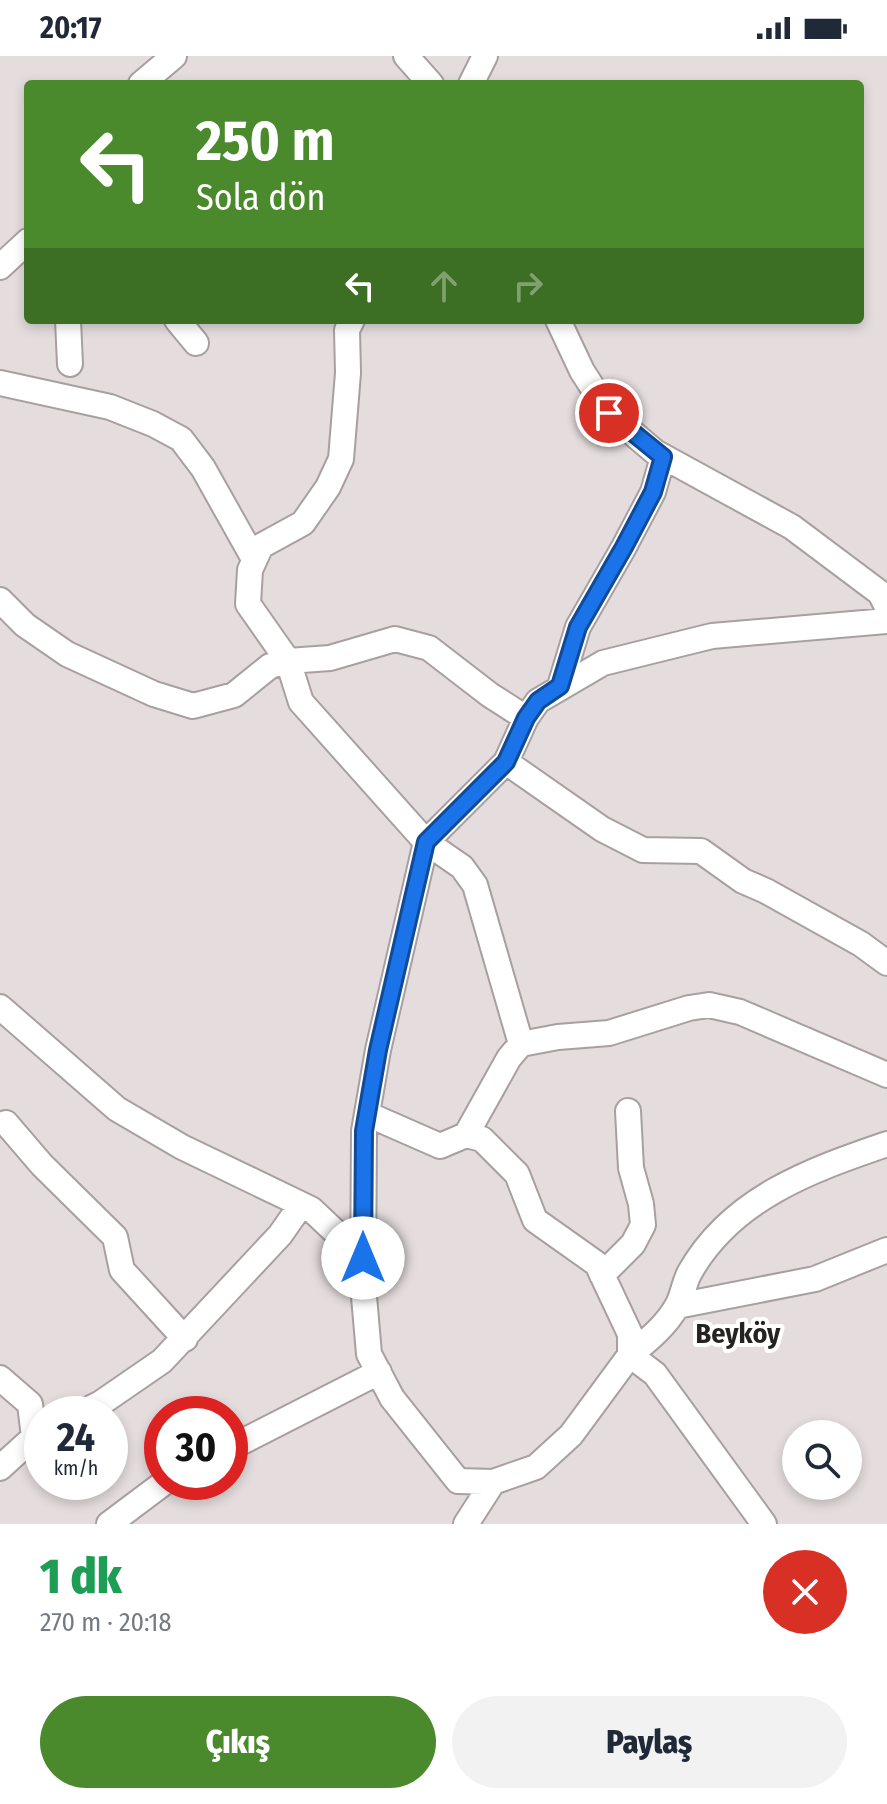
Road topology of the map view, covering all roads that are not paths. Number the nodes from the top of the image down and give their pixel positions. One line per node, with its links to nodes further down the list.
1 (174, 56): 4 (street)
2 (406, 56): 5 (street)
3 (485, 56): 6 (street)
4 (146, 80)
5 (427, 80)
6 (473, 80)
7 (24, 245): 8 (street)
8 (0, 267)
9 (68, 324): 14 (street)
10 (180, 324): 13 (street)
11 (350, 324): 17 (street)
12 (560, 324): 16 (street)
13 (196, 343)
14 (70, 364)
15 (0, 383): 17 (street)
16 (663, 457): 19 (street); 22 (street)
17 (254, 559): 21 (street)
18 (0, 600): 21 (street)
19 (887, 607)
20 (887, 621): 22 (street)
21 (288, 661): 23 (street); 25 (street)
22 (560, 686): 23 (street)
23 (526, 718): 24 (street)
24 (506, 762): 25 (street); 26 (street)
25 (426, 842): 28 (street); 31 (street)
26 (887, 963)
27 (0, 1007): 35 (street)
28 (521, 1044): 29 (street); 33 (street)
29 (887, 1075)
30 (628, 1111): 38 (street)
31 (367, 1114): 33 (street); 37 (street)
32 (6, 1123): 40 (street)
33 (466, 1135): 38 (street)
34 (887, 1144): 39 (street)
35 (301, 1205): 37 (street); 40 (street)
36 (887, 1250): 39 (street)
37 (363, 1258): 42 (street)
38 (602, 1275): 41 (street)
39 (677, 1306): 41 (street)
40 (185, 1339): 44 (street)
41 (630, 1355): 49 (street); 53 (street)
42 (379, 1372): 46 (street); 49 (street)
43 (0, 1378): 45 (street)
44 (111, 1396)
45 (24, 1399)
46 (248, 1439)
47 (24, 1447): 48 (street)
48 (0, 1468)
49 (493, 1482): 52 (street)
50 (144, 1498): 51 (street)
51 (109, 1524)
52 (466, 1524)
53 (764, 1524)

